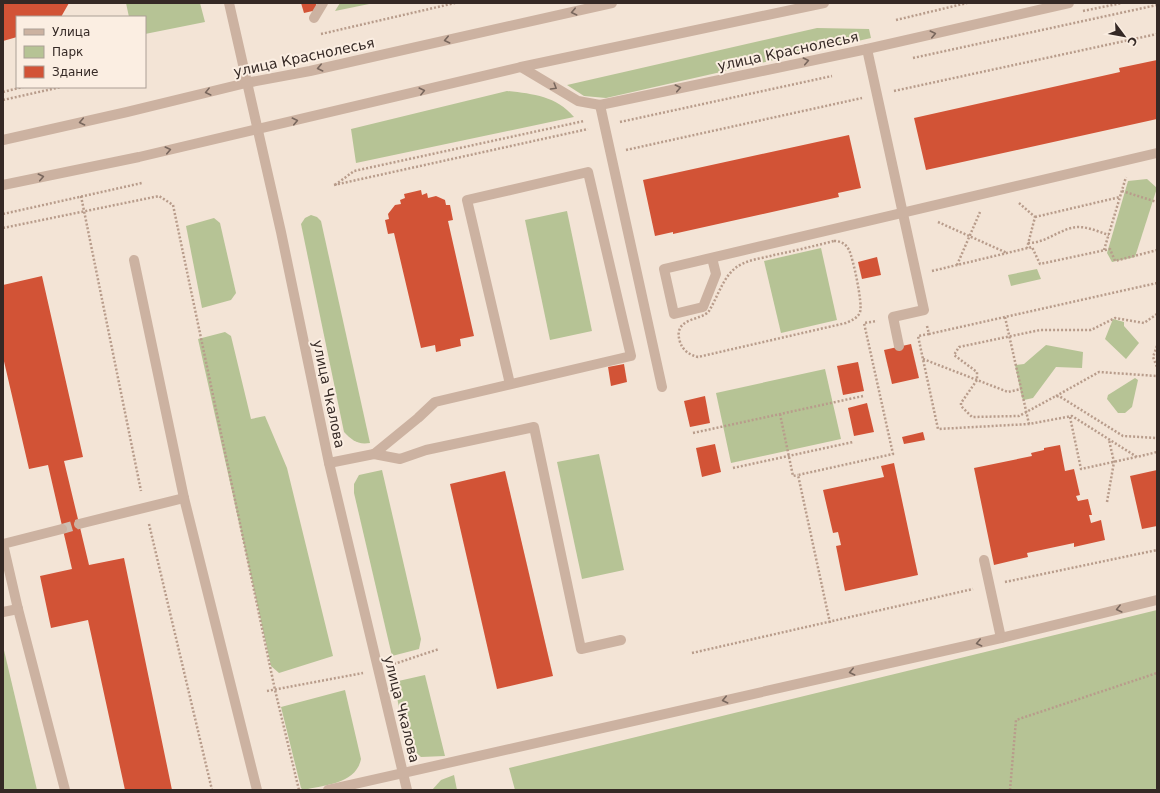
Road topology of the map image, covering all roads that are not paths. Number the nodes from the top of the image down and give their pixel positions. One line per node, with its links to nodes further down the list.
1 (229, 3): 9 (street, улица Чкалова)
2 (324, 3): 6 (street)
3 (612, 3): 9 (street, улица Краснолесья, one-way to 9)
4 (824, 3): 8 (street)
5 (1069, 3): 7 (street, улица Краснолесья, one-way to 5)
6 (314, 18)
7 (867, 49): 10 (street, улица Краснолесья, one-way to 7); 15 (street)
8 (521, 67): 10 (street, улица Краснолесья, one-way to 10); 11 (street, one-way to 8)
9 (246, 83): 11 (street, улица Чкалова); 12 (street, улица Краснолесья, one-way to 12)
10 (600, 105): 20 (street)
11 (257, 130): 14 (street, one-way to 11); 22 (street, улица Чкалова)
12 (3, 140)
13 (1157, 153): 15 (street)
14 (3, 185)
15 (908, 212): 16 (street); 18 (street)
16 (712, 258): 16 (street)
17 (134, 260): 23 (street)
18 (899, 346)
19 (510, 384): 19 (street); 21 (street)
20 (662, 387)
21 (374, 454): 22 (street); 32 (street)
22 (329, 463): 33 (street, улица Чкалова)
23 (184, 498): 24 (street); 35 (street)
24 (79, 524)
25 (62, 529): 26 (street)
26 (3, 543): 29 (street)
27 (984, 560): 31 (street)
28 (1157, 600): 31 (street, one-way to 31)
29 (18, 609): 30 (street); 34 (street)
30 (3, 612)
31 (1001, 638): 33 (street, one-way to 33)
32 (621, 640)
33 (402, 772): 36 (street); 37 (street, улица Чкалова)
34 (65, 790)
35 (257, 790)
36 (328, 790)
37 (407, 790)

